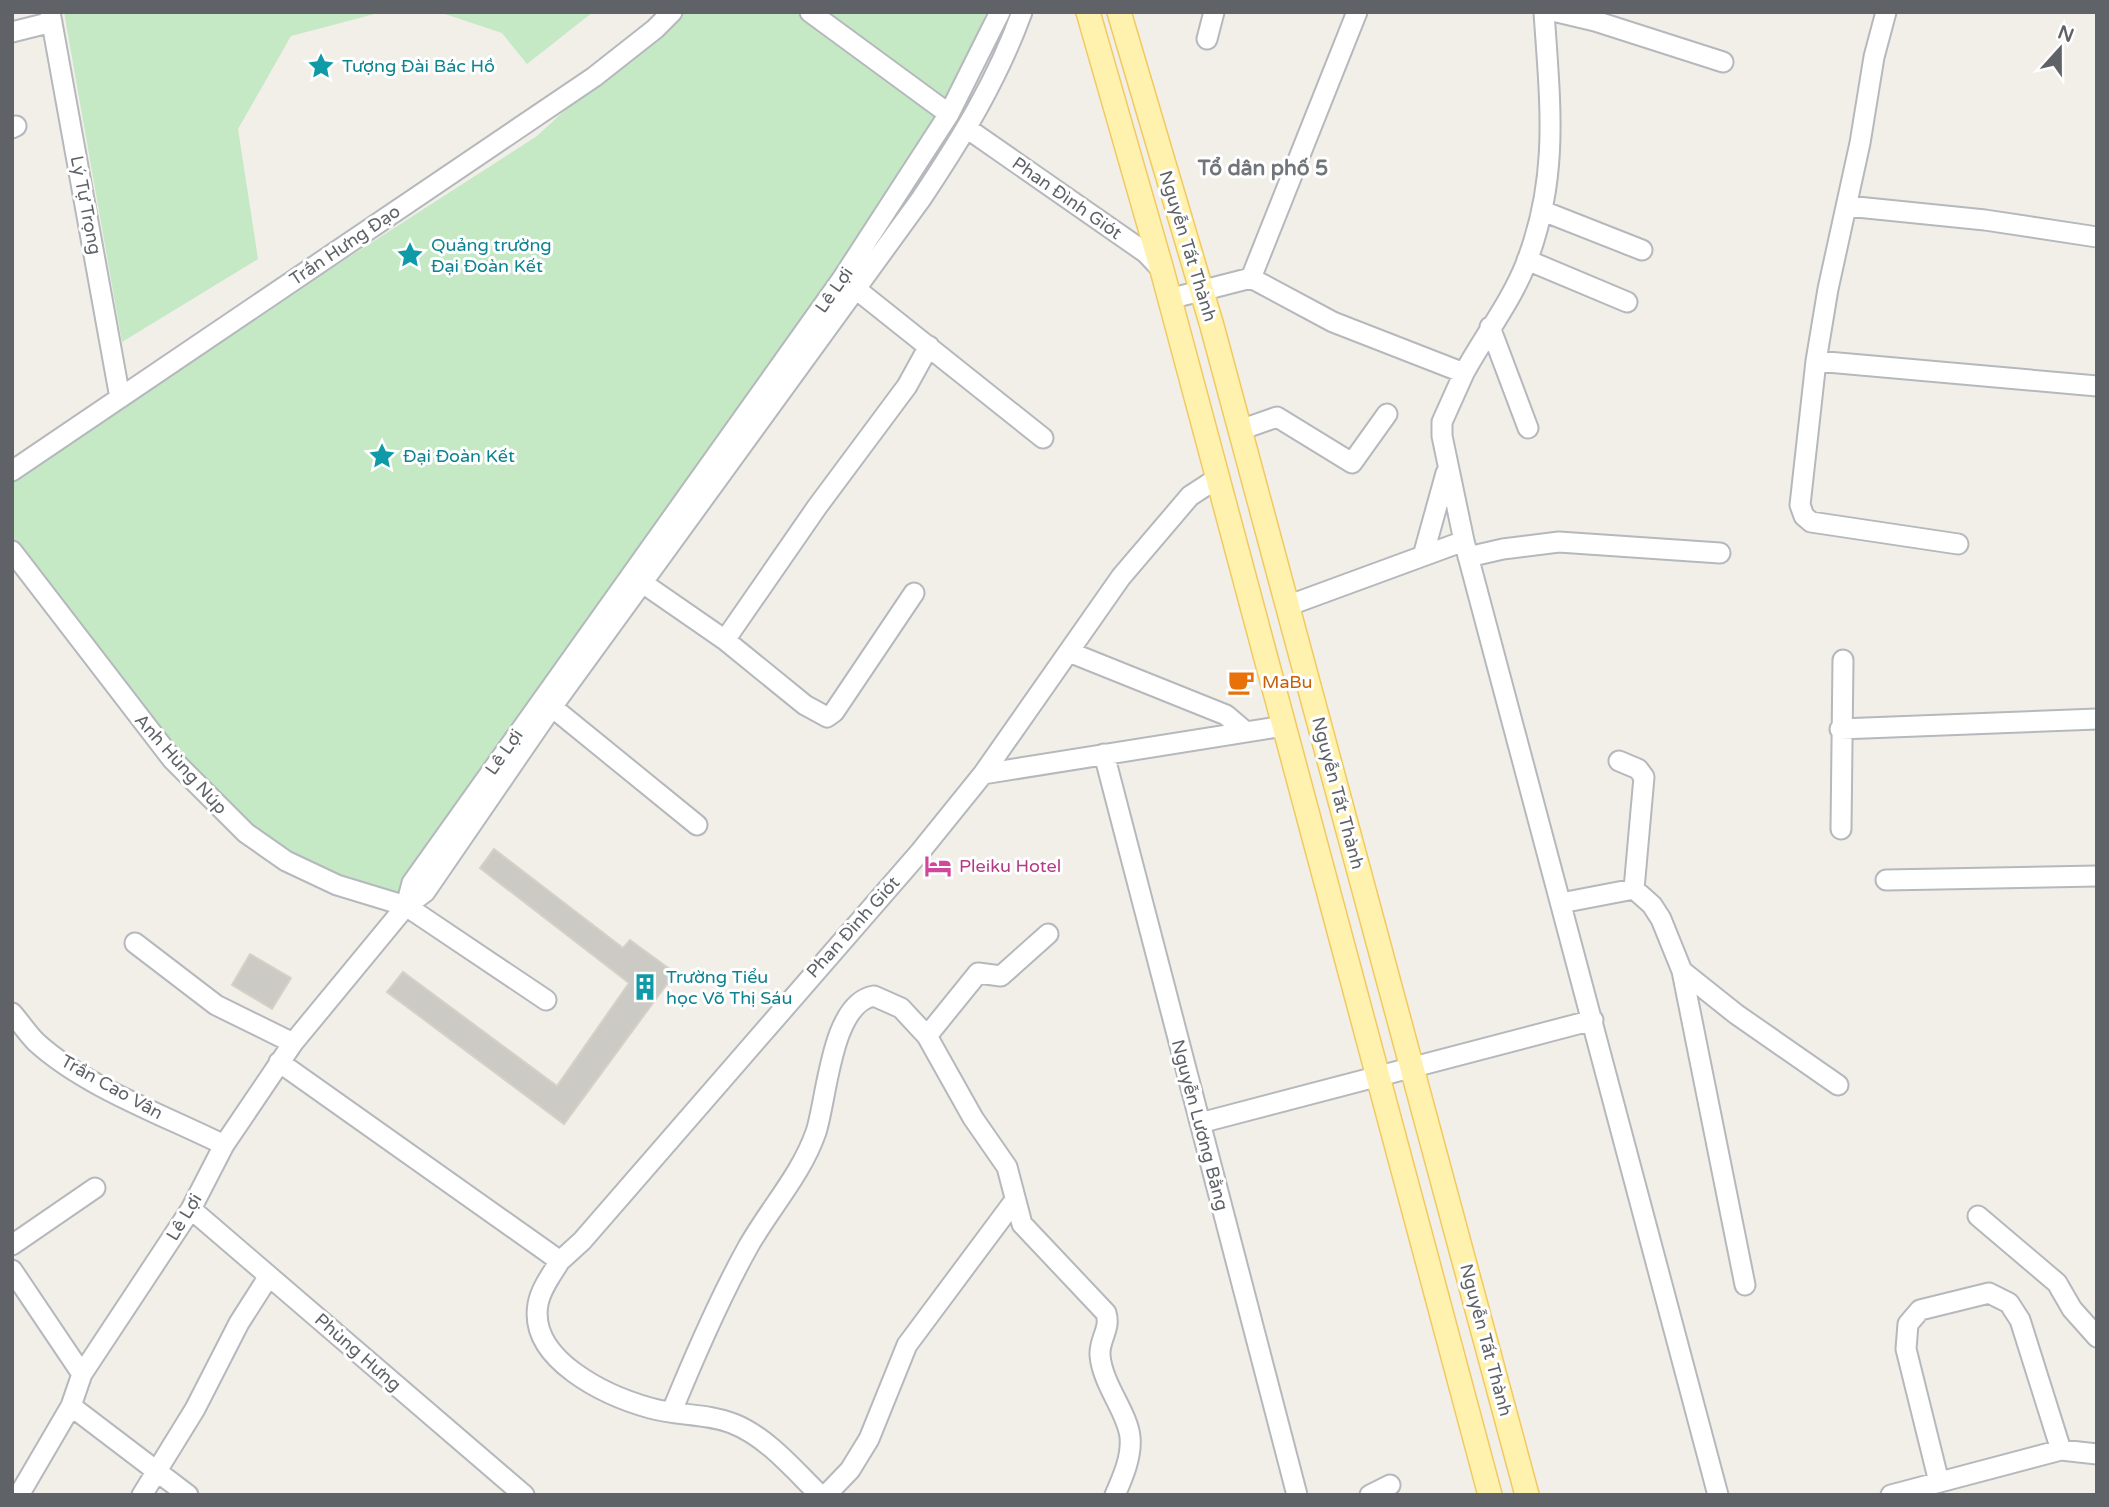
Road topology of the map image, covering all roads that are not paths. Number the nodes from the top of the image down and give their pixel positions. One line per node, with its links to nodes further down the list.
1 (672, 12): 34 (street, Trần Hưng Đạo)
2 (810, 12): 16 (street)
3 (1000, 12): 16 (street, Lê Lợi)
4 (1022, 12): 17 (street)
5 (1087, 12): 23 (main road, Nguyễn Tất Thành)
6 (1119, 12): 26 (main road, Nguyễn Tất Thành)
7 (1214, 12): 14 (street)
8 (1357, 12): 24 (street)
9 (1544, 12): 19 (street)
10 (1558, 12): 15 (street)
11 (1886, 12): 18 (street)
12 (51, 17): 13 (street); 34 (street, Lý Tự Trọng)
13 (12, 32)
14 (1207, 39)
15 (1723, 62)
16 (948, 114): 47 (street, Lê Lợi)
17 (968, 129): 23 (street, Phan Đình Giót); 25 (street)
18 (1847, 206): 20 (street); 31 (street)
19 (1543, 211): 21 (street); 22 (street)
20 (2097, 237)
21 (1642, 250)
22 (1527, 260): 28 (street); 29 (street)
23 (1162, 270): 27 (main road, Nguyễn Tất Thành)
24 (1251, 278): 26 (street); 32 (street)
25 (856, 289): 30 (street); 47 (street)
26 (1201, 290): 27 (street); 37 (main road, Nguyễn Tất Thành)
27 (1170, 299): 41 (main road, Nguyễn Tất Thành)
28 (1627, 302)
29 (1490, 327): 32 (street); 36 (street)
30 (929, 346): 38 (street); 50 (street)
31 (1816, 361): 33 (street); 42 (street)
32 (1464, 373): 40 (street)
33 (2097, 386)
34 (120, 398): 39 (street, Trần Hưng Đạo)
35 (1387, 414): 37 (street)
36 (1528, 428)
37 (1240, 430): 49 (main road, Nguyễn Tất Thành)
38 (1043, 438)
39 (13, 468)
40 (1448, 468): 43 (street); 46 (street)
41 (1216, 478): 51 (street, Phan Đình Giót); 55 (main road, Nguyễn Tất Thành)
42 (1958, 544)
43 (1466, 549): 45 (street); 46 (street); 66 (street)
44 (12, 551): 67 (street, Anh Hùng Núp)
45 (1720, 553)
46 (1423, 556): 49 (street)
47 (637, 579): 50 (street); 53 (street); 67 (street, Lê Lợi)
48 (914, 593): 50 (street)
49 (1287, 606): 77 (main road, Nguyễn Tất Thành)
50 (725, 640)
51 (1069, 652): 57 (street); 60 (street, Phan Đình Giót)
52 (1843, 660): 56 (street)
53 (552, 707): 61 (street); 67 (street)
54 (2097, 719): 56 (street)
55 (1284, 726): 57 (street); 78 (main road, Nguyễn Tất Thành)
56 (1840, 729): 62 (street)
57 (1246, 732): 58 (street)
58 (1104, 754): 60 (street); 80 (street, Nguyễn Lương Bằng)
59 (1619, 761): 65 (street)
60 (983, 774): 87 (street, Phan Đình Giót)
61 (697, 825)
62 (1841, 828)
63 (2097, 876): 64 (street)
64 (1886, 880)
65 (1633, 889): 66 (street); 70 (street)
66 (1561, 903): 73 (street)
67 (406, 906): 71 (street, Anh Hùng Núp); 75 (street, Lê Lợi)
68 (1048, 934): 74 (street)
69 (135, 943): 75 (street)
70 (1682, 971): 79 (street); 90 (street)
71 (546, 1000)
72 (12, 1013): 81 (street, Trần Cao Vân)
73 (1593, 1020): 77 (street); 111 (street)
74 (927, 1036): 83 (street); 94 (street)
75 (293, 1043): 76 (street, Lê Lợi)
76 (279, 1062): 81 (street, Lê Lợi); 87 (street)
77 (1413, 1067): 78 (street); 110 (main road, Nguyễn Tất Thành)
78 (1377, 1077): 80 (street); 109 (main road, Nguyễn Tất Thành)
79 (1838, 1085)
80 (1200, 1123): 107 (street, Nguyễn Lương Bằng)
81 (224, 1144): 84 (street, Lê Lợi)
82 (95, 1188): 86 (street)
83 (1015, 1200): 105 (street); 106 (street)
84 (191, 1209): 89 (street, Phùng Hưng); 92 (street, Lê Lợi)
85 (1978, 1216): 91 (street)
86 (12, 1244)
87 (560, 1261): 94 (street, Phan Đình Giót)
88 (12, 1270): 92 (street)
89 (270, 1276): 97 (street); 103 (street, Phùng Hưng)
90 (1745, 1284)
91 (2097, 1337)
92 (82, 1374): 93 (street, Lê Lợi)
93 (71, 1406): 97 (street); 100 (street, Lê Lợi)
94 (672, 1411): 104 (street, Phan Đình Giót)
95 (2061, 1450): 96 (street); 98 (street); 98 (street)
96 (2097, 1454)
97 (155, 1472): 101 (street); 102 (street)
98 (1938, 1482): 112 (street)
99 (1390, 1485): 108 (street)
100 (19, 1495)
101 (142, 1495)
102 (188, 1495)
103 (524, 1495)
104 (820, 1495)
105 (826, 1495)
106 (1115, 1495)
107 (1297, 1495)
108 (1370, 1495)
109 (1490, 1495)
110 (1527, 1495)
111 (1718, 1495)
112 (1891, 1495)

